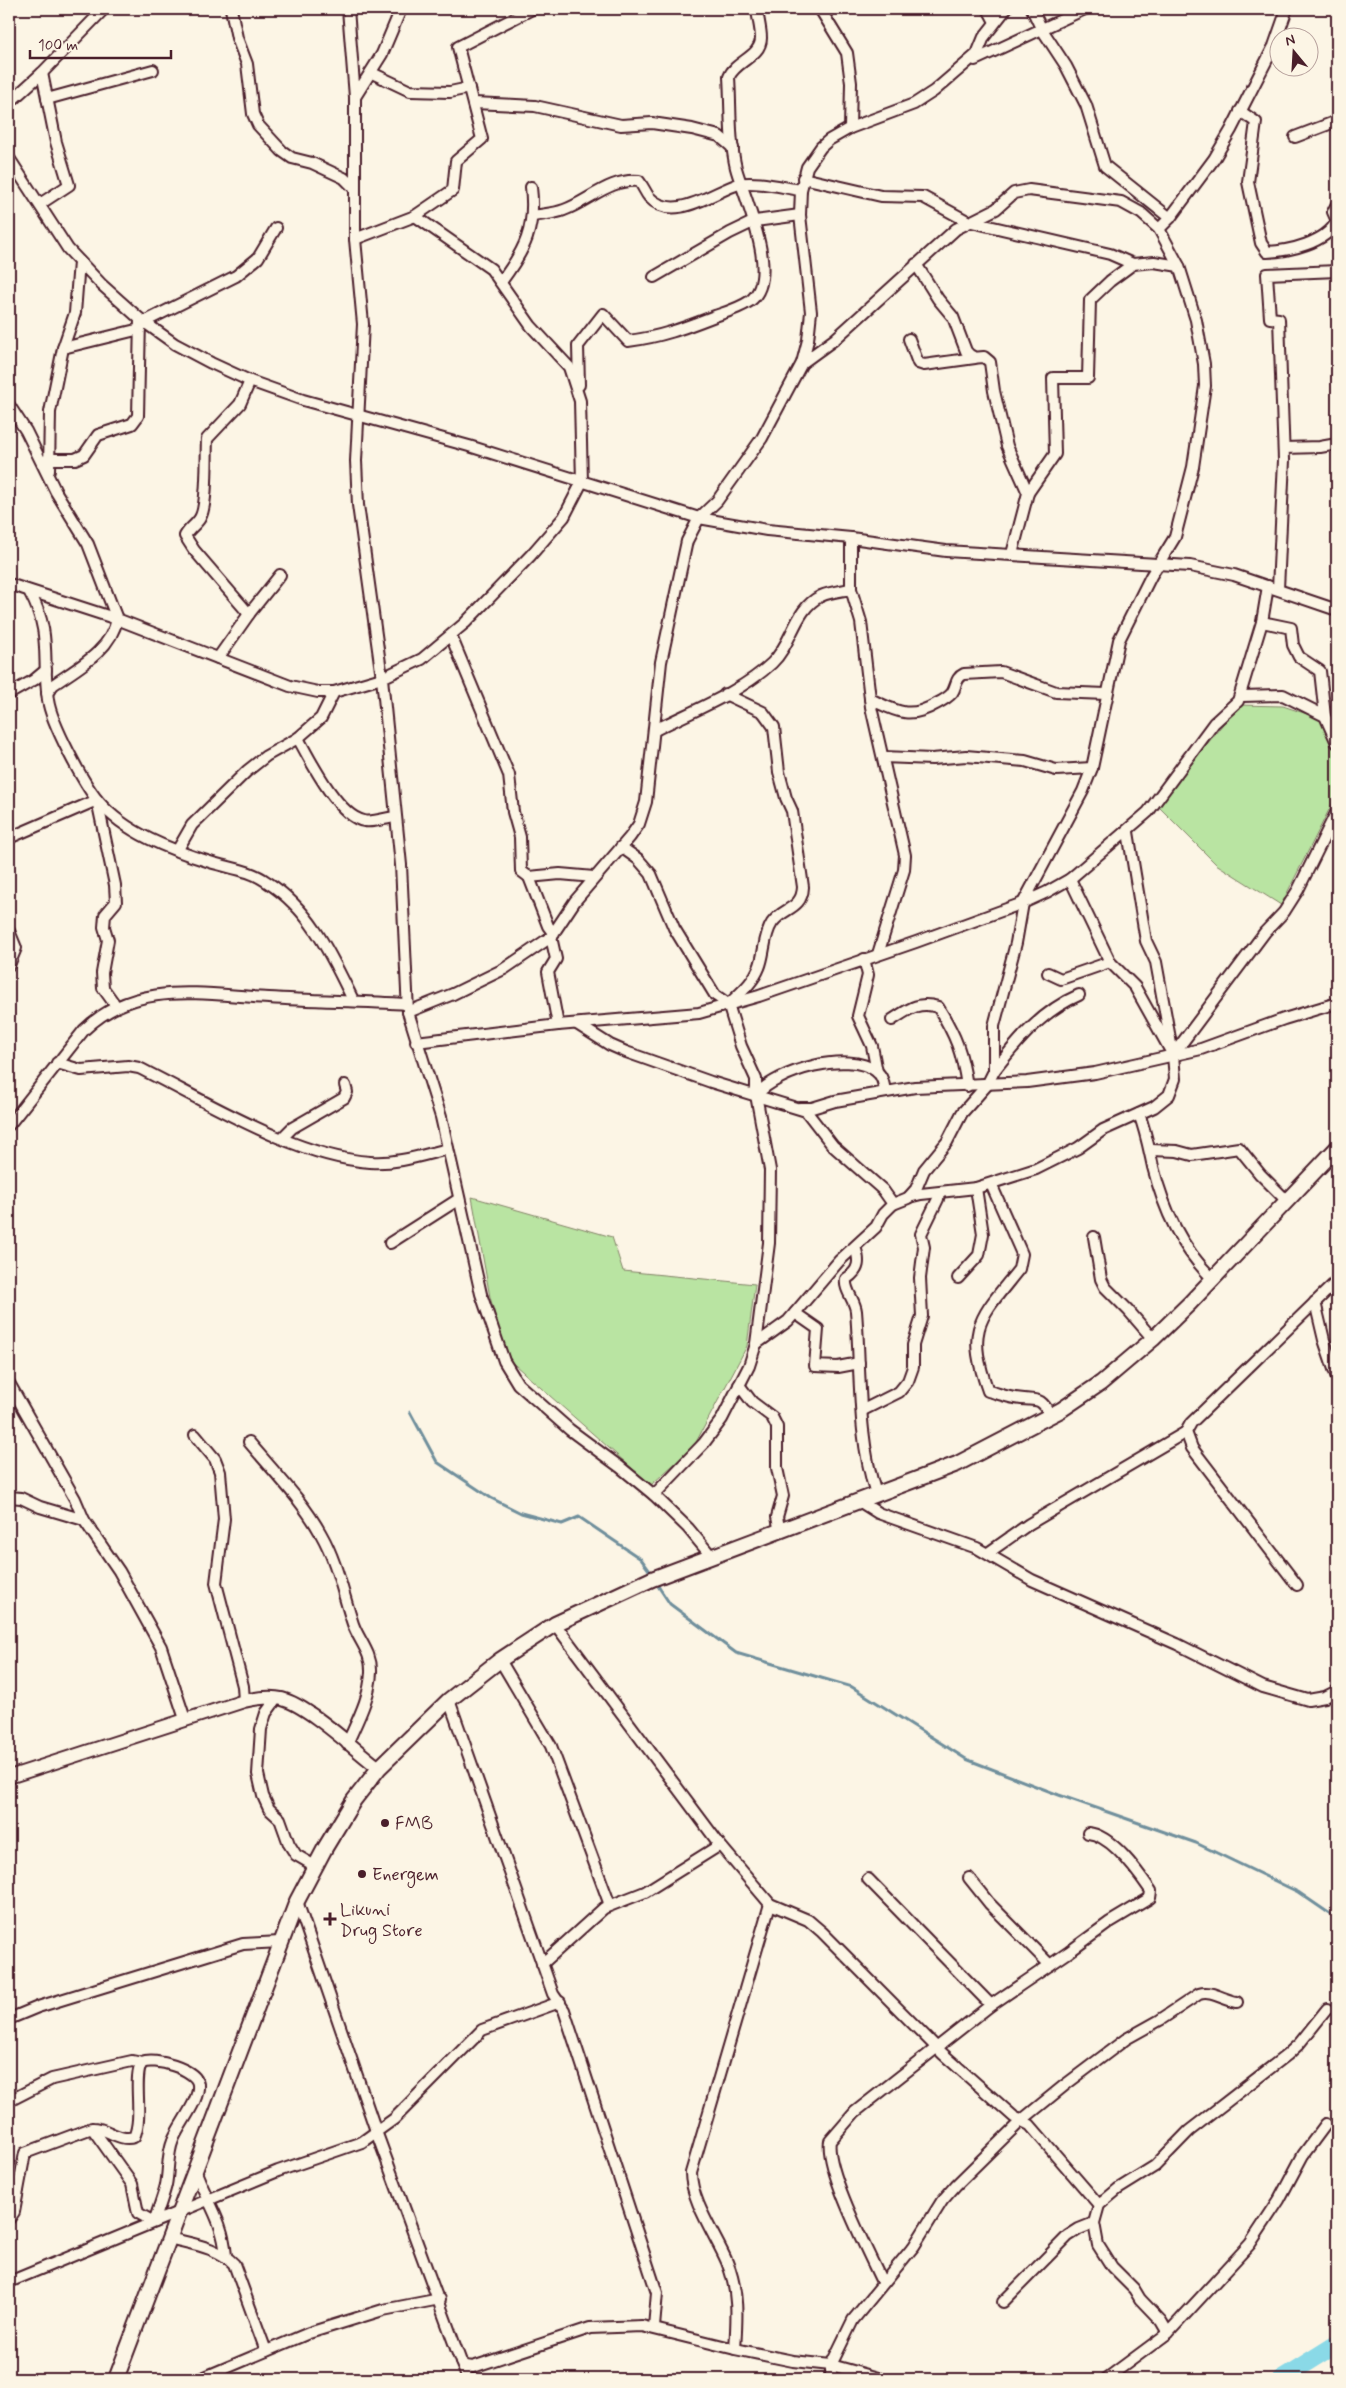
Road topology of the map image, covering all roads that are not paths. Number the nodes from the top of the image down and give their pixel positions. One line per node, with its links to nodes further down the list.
1 (104, 9): 18 (street)
2 (231, 9): 33 (street)
3 (348, 9): 20 (street)
4 (401, 9): 17 (street)
5 (532, 9): 19 (street)
6 (820, 9): 26 (street)
7 (988, 9): 13 (street)
8 (1006, 9): 13 (street)
9 (1032, 9): 14 (street)
10 (1085, 9): 14 (street)
11 (1287, 9): 24 (street)
12 (757, 10): 28 (street)
13 (996, 22): 15 (street)
14 (1041, 28): 15 (street); 40 (street)
15 (967, 64): 26 (street)
16 (153, 70): 21 (street)
17 (372, 72): 19 (street); 20 (street)
18 (42, 73): 21 (street); 22 (street)
19 (469, 88): 23 (street)
20 (355, 97): 33 (street)
21 (47, 99): 35 (street)
22 (9, 103)
23 (474, 103): 28 (street); 38 (street)
24 (1240, 110): 36 (street); 40 (street)
25 (1337, 121): 27 (street)
26 (850, 128): 30 (street)
27 (1296, 137)
28 (733, 148): 31 (street)
29 (9, 158): 35 (street)
30 (803, 178): 34 (street); 42 (street)
31 (741, 184): 34 (street); 39 (street); 41 (street)
32 (531, 187): 39 (street)
33 (354, 188): 45 (street)
34 (801, 190): 37 (street)
35 (40, 204): 46 (street)
36 (1337, 204)
37 (800, 215): 41 (street); 57 (street)
38 (415, 216): 45 (street); 52 (street)
39 (533, 216): 52 (street)
40 (1170, 218): 44 (street)
41 (755, 221): 51 (street); 59 (street)
42 (968, 221): 44 (street); 47 (street); 48 (street)
43 (276, 228): 53 (street)
44 (1159, 229): 49 (street)
45 (355, 239): 61 (street)
46 (79, 262): 53 (street); 55 (street)
47 (916, 264): 56 (street); 57 (street)
48 (1133, 264): 49 (street); 67 (street)
49 (1179, 266): 71 (street)
50 (1337, 271): 63 (street)
51 (654, 278)
52 (501, 282): 59 (street)
53 (142, 323): 55 (street); 58 (street); 64 (street)
54 (909, 338): 56 (street)
55 (63, 348): 64 (street)
56 (975, 358): 67 (street)
57 (802, 363): 68 (street)
58 (250, 381): 61 (street); 78 (street)
59 (580, 401): 66 (street)
60 (9, 406): 65 (street)
61 (358, 414): 66 (street); 84 (street)
62 (1337, 444): 63 (street)
63 (1284, 448): 74 (street)
64 (48, 459): 65 (street)
65 (50, 479): 79 (street)
66 (582, 482): 68 (street); 81 (street)
67 (1028, 494): 70 (street)
68 (699, 518): 69 (street); 93 (street)
69 (851, 538): 70 (street); 75 (street)
70 (1012, 554): 71 (street)
71 (1157, 564): 74 (street); 89 (street)
72 (280, 575): 78 (street)
73 (9, 584): 76 (street)
74 (1273, 587): 77 (street); 80 (street)
75 (851, 589): 88 (street); 91 (street)
76 (30, 593): 79 (street); 83 (street)
77 (1337, 610)
78 (249, 614): 82 (street)
79 (117, 619): 82 (street); 87 (street)
80 (1262, 622): 90 (street); 92 (street)
81 (451, 636): 84 (street); 105 (street)
82 (218, 658): 85 (street)
83 (46, 670): 86 (street); 87 (street)
84 (382, 678): 85 (street); 100 (street)
85 (334, 692): 94 (street)
86 (9, 694)
87 (47, 694): 98 (street)
88 (725, 694): 93 (street); 119 (street)
89 (1106, 694): 91 (street); 97 (street)
90 (1242, 696): 92 (street); 101 (street)
91 (870, 699): 96 (street)
92 (1325, 716): 95 (street)
93 (655, 730): 103 (street)
94 (298, 738): 100 (street); 104 (street)
95 (1337, 743)
96 (883, 757): 97 (street); 111 (street)
97 (1092, 768): 108 (street)
98 (97, 800): 102 (street); 104 (street); 120 (street)
99 (1337, 811): 126 (street)
100 (395, 817): 121 (street)
101 (1128, 832): 107 (street); 126 (street)
102 (9, 838)
103 (621, 847): 106 (street); 119 (street)
104 (177, 851): 117 (street)
105 (529, 877): 106 (street); 110 (street)
106 (594, 877): 110 (street)
107 (1070, 879): 108 (street); 113 (street)
108 (1023, 903): 111 (street); 128 (street)
109 (9, 931): 114 (street)
110 (553, 935): 121 (street); 124 (street)
111 (878, 954): 112 (street)
112 (864, 958): 119 (street); 129 (street)
113 (1110, 962): 115 (street); 126 (street)
114 (9, 964)
115 (1048, 973)
116 (1078, 995): 128 (street)
117 (353, 1000): 120 (street); 121 (street)
118 (1337, 1003): 126 (street)
119 (728, 1004): 123 (street); 134 (street)
120 (116, 1006): 127 (street)
121 (407, 1008): 125 (street)
122 (892, 1020): 132 (street)
123 (576, 1024): 124 (street); 134 (street)
124 (558, 1025): 125 (street)
125 (416, 1042): 140 (street)
126 (1173, 1055): 131 (street); 136 (street)
127 (57, 1062): 137 (street); 138 (street)
128 (994, 1071): 131 (street)
129 (877, 1072): 133 (street); 134 (street)
130 (345, 1085): 138 (street)
131 (986, 1085): 132 (street); 145 (street)
132 (967, 1086): 133 (street)
133 (885, 1092): 135 (street)
134 (756, 1095): 135 (street); 158 (street)
135 (800, 1108): 148 (street)
136 (1139, 1114): 141 (street); 142 (street)
137 (9, 1125)
138 (282, 1138): 140 (street)
139 (1337, 1148): 147 (main road)
140 (448, 1149): 146 (street)
141 (1150, 1150): 147 (street); 153 (street)
142 (991, 1184): 143 (street); 164 (street)
143 (976, 1188): 144 (street); 152 (street)
144 (939, 1193): 145 (street); 163 (street)
145 (908, 1198): 148 (street)
146 (459, 1199): 150 (street); 169 (street)
147 (1287, 1201): 153 (main road)
148 (893, 1204): 151 (street)
149 (1094, 1237): 157 (street)
150 (390, 1243)
151 (855, 1247): 156 (street); 159 (street)
152 (958, 1278)
153 (1213, 1279): 157 (main road)
154 (1337, 1281): 155 (street)
155 (1315, 1302): 160 (street); 165 (street)
156 (795, 1313): 158 (street); 159 (street)
157 (1153, 1339): 164 (main road)
158 (756, 1344): 162 (street)
159 (859, 1363): 163 (street)
160 (1337, 1378)
161 (9, 1383): 172 (street)
162 (739, 1386): 169 (street); 173 (street)
163 (863, 1410): 168 (street)
164 (1051, 1416): 168 (main road)
165 (1186, 1432): 174 (street); 176 (street)
166 (195, 1435): 182 (street)
167 (249, 1442): 184 (street)
168 (876, 1494): 171 (main road)
169 (654, 1495): 175 (street)
170 (9, 1497): 172 (street)
171 (859, 1501): 173 (main road); 174 (street)
172 (84, 1520): 183 (street)
173 (780, 1532): 175 (main road)
174 (988, 1553): 179 (street)
175 (712, 1557): 177 (main road)
176 (1297, 1585)
177 (555, 1624): 178 (main road); 188 (street)
178 (500, 1660): 181 (main road); 194 (street)
179 (1337, 1691)
180 (277, 1698): 182 (street); 184 (street); 189 (street)
181 (449, 1700): 185 (main road); 196 (street)
182 (244, 1701): 183 (street)
183 (185, 1719): 186 (street)
184 (347, 1744): 185 (street)
185 (379, 1768): 189 (main road)
186 (9, 1778)
187 (1088, 1833): 197 (street)
188 (720, 1845): 193 (street); 194 (street)
189 (316, 1866): 192 (main road)
190 (969, 1878): 197 (street)
191 (868, 1879): 200 (street)
192 (297, 1901): 195 (main road); 209 (street)
193 (770, 1904): 203 (street); 227 (street)
194 (610, 1905): 196 (street)
195 (280, 1942): 202 (street); 210 (main road)
196 (542, 1964): 198 (street)
197 (1050, 1965): 200 (street)
198 (560, 2002): 209 (street); 225 (street)
199 (1237, 2002): 206 (street)
200 (991, 2005): 203 (street)
201 (1327, 2009): 214 (street)
202 (9, 2019)
203 (936, 2046): 206 (street); 222 (street)
204 (142, 2063): 205 (street); 208 (street); 217 (street)
205 (9, 2101)
206 (1022, 2120): 214 (street); 222 (street)
207 (1326, 2124): 226 (street)
208 (92, 2128): 212 (street); 217 (street)
209 (377, 2134): 213 (street); 223 (street)
210 (195, 2168): 213 (street); 215 (main road)
211 (9, 2177): 212 (street)
212 (18, 2190): 216 (street)
213 (208, 2200): 215 (street); 220 (street)
214 (1099, 2205): 218 (street)
215 (178, 2212): 217 (street); 219 (main road)
216 (9, 2219)
217 (154, 2222): 221 (street)
218 (1094, 2223): 224 (street); 226 (street)
219 (169, 2238): 220 (street); 231 (main road)
220 (226, 2256): 228 (street)
221 (9, 2282)
222 (882, 2282): 230 (street)
223 (440, 2299): 228 (street); 229 (street)
224 (1004, 2302)
225 (654, 2327): 227 (street); 229 (street)
226 (1168, 2333): 236 (street)
227 (735, 2349): 230 (street)
228 (266, 2351): 232 (street)
229 (462, 2362): 233 (street)
230 (831, 2365): 234 (street); 235 (street)
231 (116, 2379)
232 (200, 2379)
233 (468, 2379)
234 (831, 2379)
235 (882, 2379)
236 (1106, 2379)

